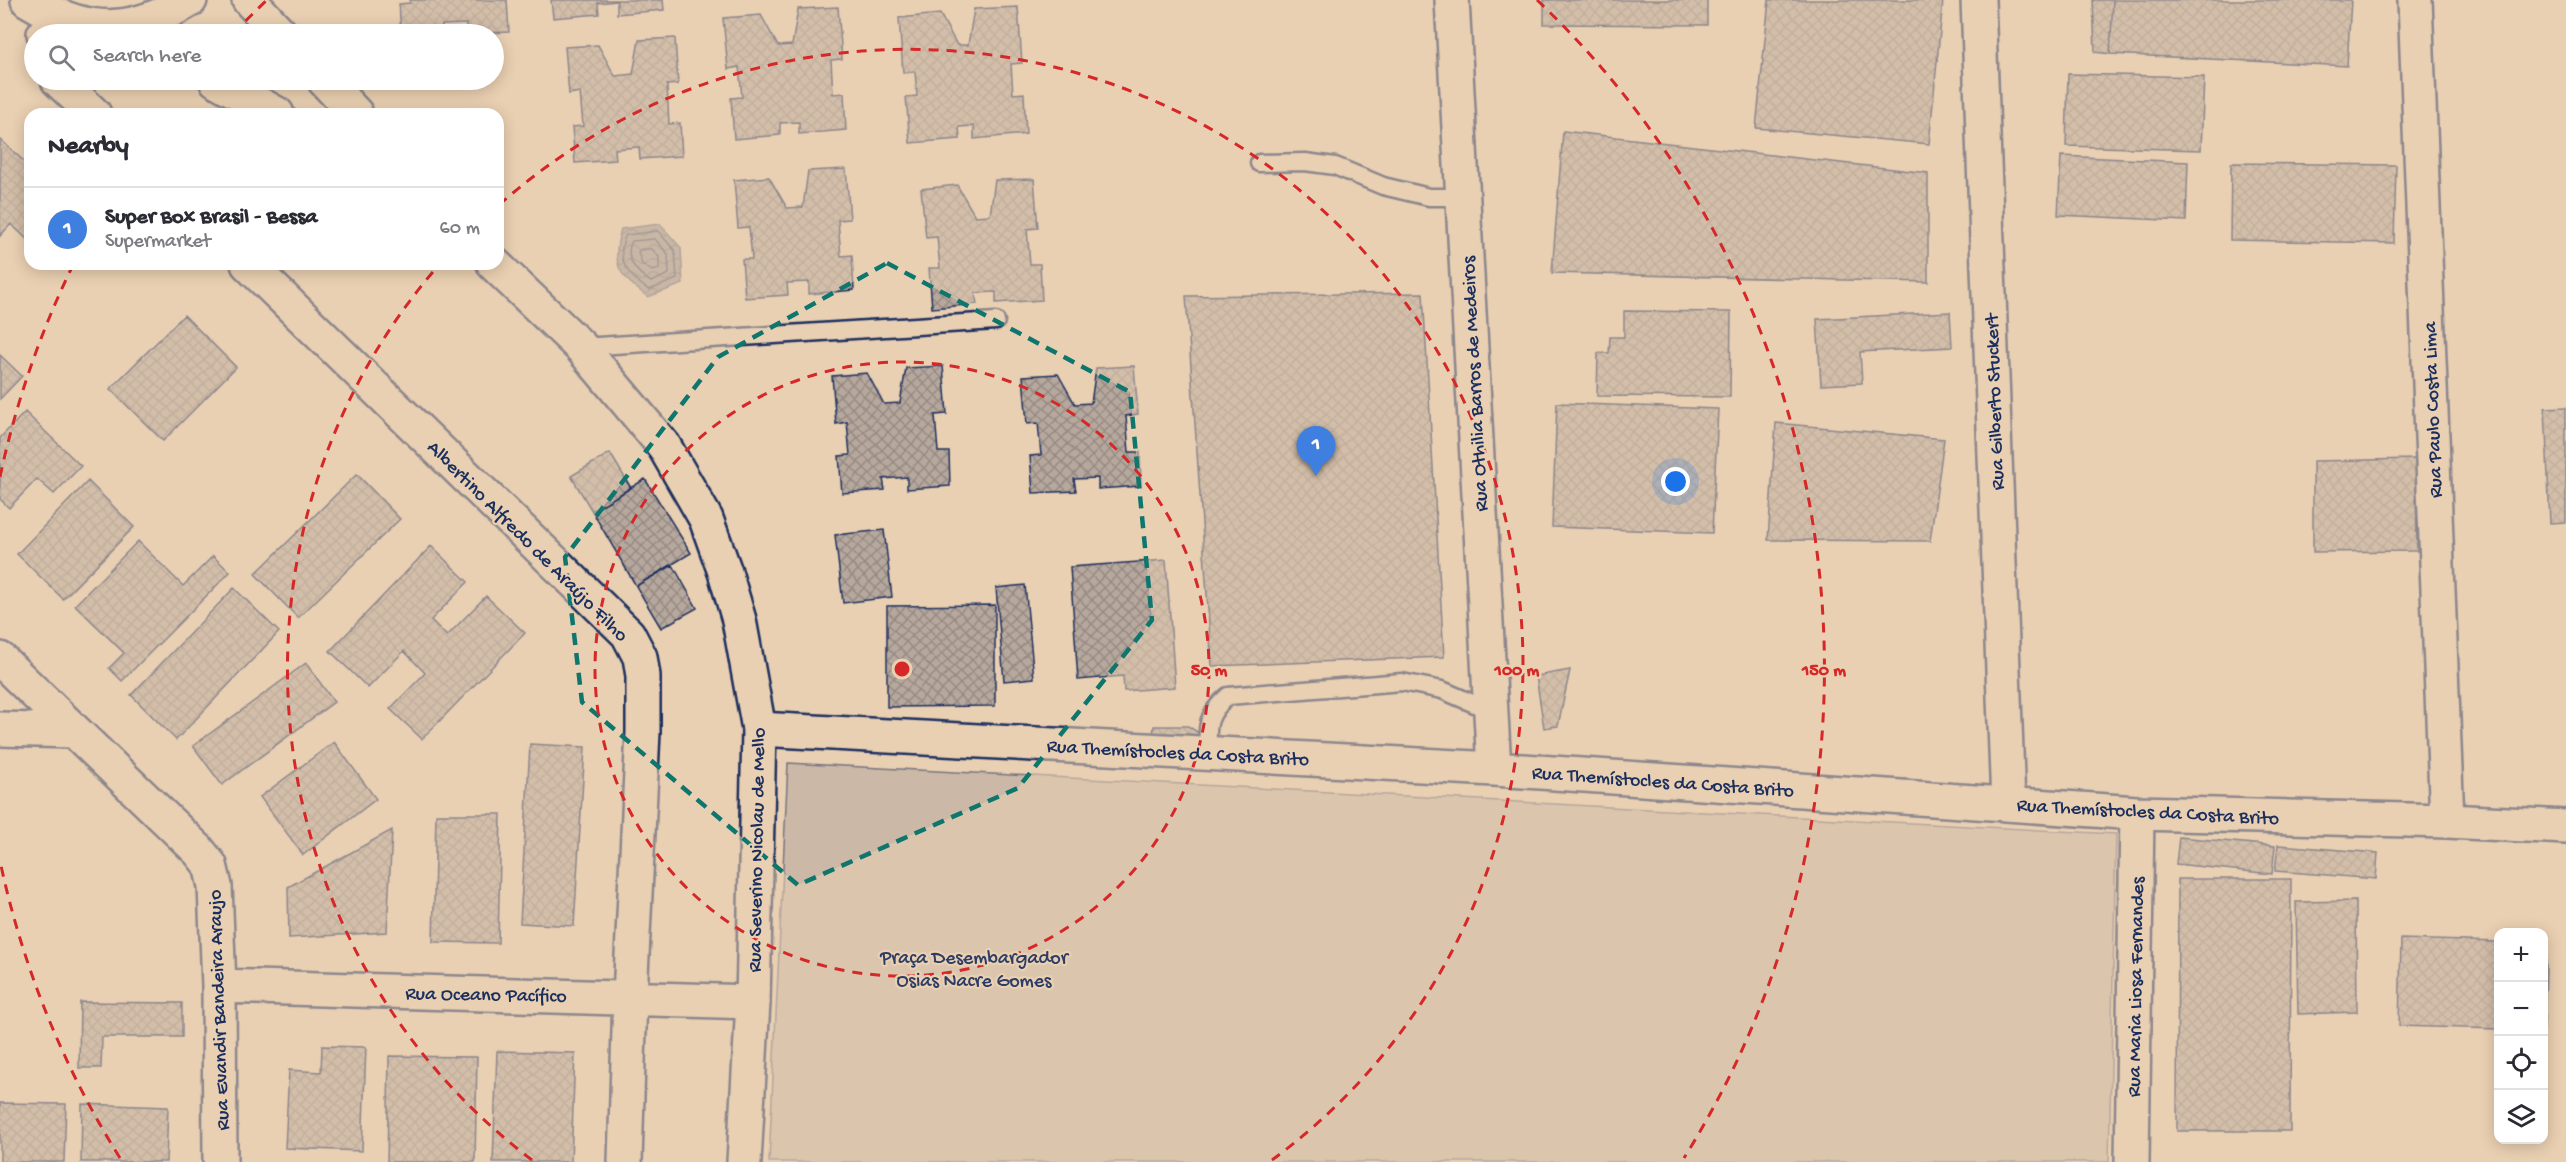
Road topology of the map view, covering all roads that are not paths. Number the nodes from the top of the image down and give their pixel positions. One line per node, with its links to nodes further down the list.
1 (28, 0): 7 (street)
2 (190, 0): 8 (street)
3 (249, 0): 9 (street)
4 (1452, 0): 17 (street, Rua Othilia Barros de Medeiros)
5 (1978, 0): 29 (street, Rua Gilberto Stuckert)
6 (2415, 0): 31 (street, Rua Paulo Costa Lima)
7 (48, 24)
8 (146, 24)
9 (272, 24)
10 (69, 90): 13 (street)
11 (234, 90): 14 (street)
12 (333, 90): 15 (street)
13 (88, 108)
14 (266, 108)
15 (350, 108)
16 (1259, 163): 17 (lane)
17 (1463, 197): 23 (street, Rua Othilia Barros de Medeiros)
18 (254, 270): 34 (street, Albertino Alfredo de Araújo Filho)
19 (500, 270): 21 (street, Rua Severino Nicolau de Mello)
20 (996, 321): 21 (lane)
21 (581, 347): 25 (street, Rua Severino Nicolau de Mello)
22 (0, 659): 26 (street, Rua Evandir Bandeira Araujo)
23 (1491, 711): 27 (lane); 28 (street, Rua Othilia Barros de Medeiros)
24 (0, 729): 26 (street)
25 (759, 729): 27 (street, Rua Themístocles da Costa Brito); 35 (street, Rua Severino Nicolau de Mello)
26 (74, 731): 33 (street, Rua Evandir Bandeira Araujo)
27 (1208, 753): 28 (street, Rua Themístocles da Costa Brito)
28 (1494, 769): 29 (street, Rua Themístocles da Costa Brito)
29 (2008, 804): 30 (street, Rua Themístocles da Costa Brito)
30 (2137, 813): 31 (street, Rua Themístocles da Costa Brito); 39 (street, Rua Maria Liosa Fernandes)
31 (2447, 821): 32 (street, Rua Themístocles da Costa Brito)
32 (2566, 827)
33 (219, 986): 34 (street, Rua Oceano Pacífico); 36 (street, Rua Evandir Bandeira Araujo)
34 (630, 996): 35 (street, Rua Oceano Pacífico); 37 (street, Albertino Alfredo de Araújo Filho)
35 (753, 1002): 38 (street, Rua Severino Nicolau de Mello)
36 (220, 1162)
37 (625, 1162)
38 (744, 1162)
39 (2132, 1162)

